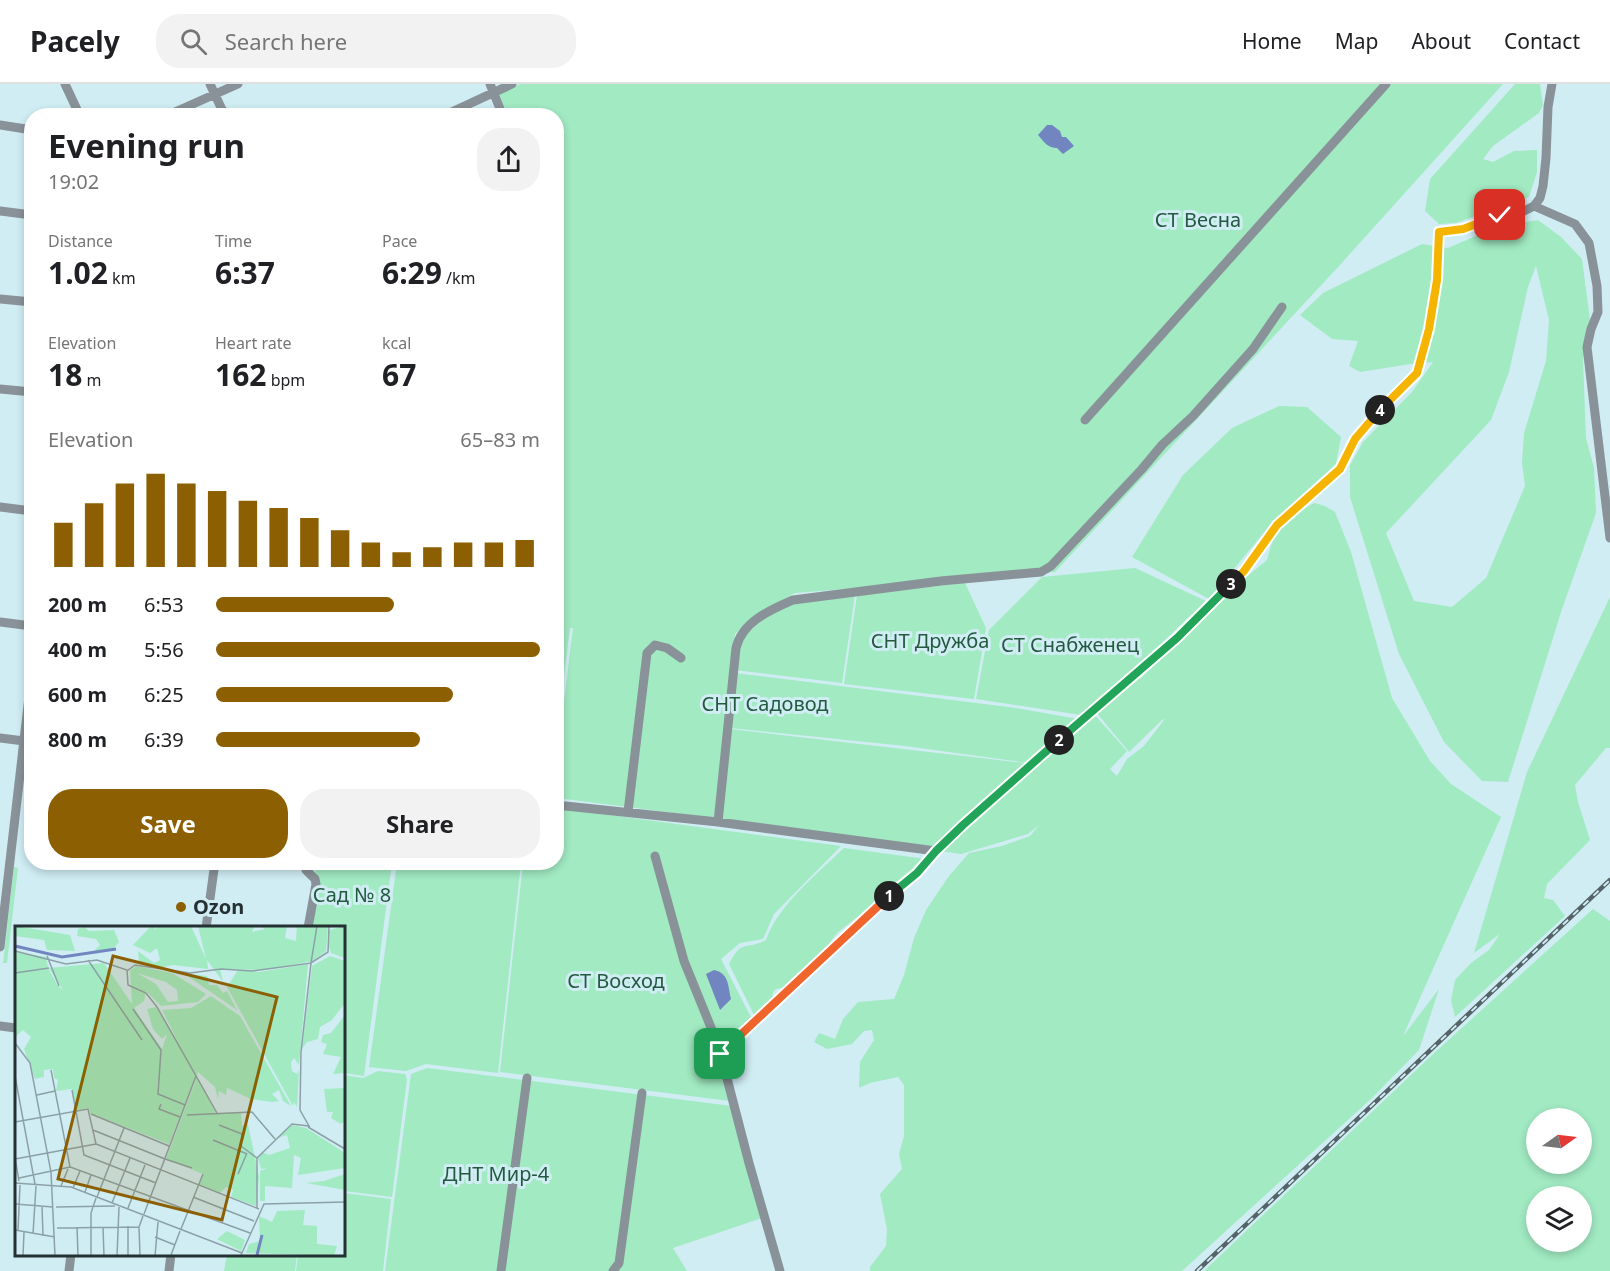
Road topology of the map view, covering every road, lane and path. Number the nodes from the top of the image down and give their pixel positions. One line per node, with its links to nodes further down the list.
1 (65, 84): 9 (street)
2 (210, 84): 8 (street)
3 (238, 84): 8 (street)
4 (512, 84): 7 (street)
5 (1386, 84): 24 (street)
6 (1552, 84): 16 (street)
7 (492, 88): 12 (street); 13 (street)
8 (215, 95): 10 (street); 11 (street)
9 (76, 108)
10 (185, 108)
11 (221, 108)
12 (457, 108)
13 (500, 108)
14 (0, 125): 15 (street)
15 (24, 129)
16 (1534, 206): 27 (street); 37 (street)
17 (0, 211): 18 (street)
18 (24, 214)
19 (0, 299): 20 (street)
20 (24, 301)
21 (1282, 307): 36 (street)
22 (0, 388): 23 (street)
23 (24, 391)
24 (1085, 420)
25 (0, 507): 26 (street)
26 (24, 510)
27 (1610, 538)
28 (0, 622): 29 (street)
29 (24, 625)
30 (681, 658): 35 (street)
31 (0, 738): 32 (street)
32 (24, 741)
33 (24, 770): 43 (street)
34 (564, 806): 35 (street)
35 (628, 812): 36 (street)
36 (718, 822): 37 (street)
37 (936, 851): 46 (street)
38 (655, 856): 46 (street)
39 (214, 870): 41 (street)
40 (306, 870): 42 (street)
41 (206, 926)
42 (308, 926)
43 (0, 947)
44 (0, 1026): 45 (street)
45 (15, 1028)
46 (720, 1054): 55 (street)
47 (527, 1078): 53 (street)
48 (642, 1093): 54 (street)
49 (71, 1256): 51 (street)
50 (171, 1256): 52 (street)
51 (69, 1271)
52 (169, 1271)
53 (501, 1271)
54 (613, 1271)
55 (780, 1271)

